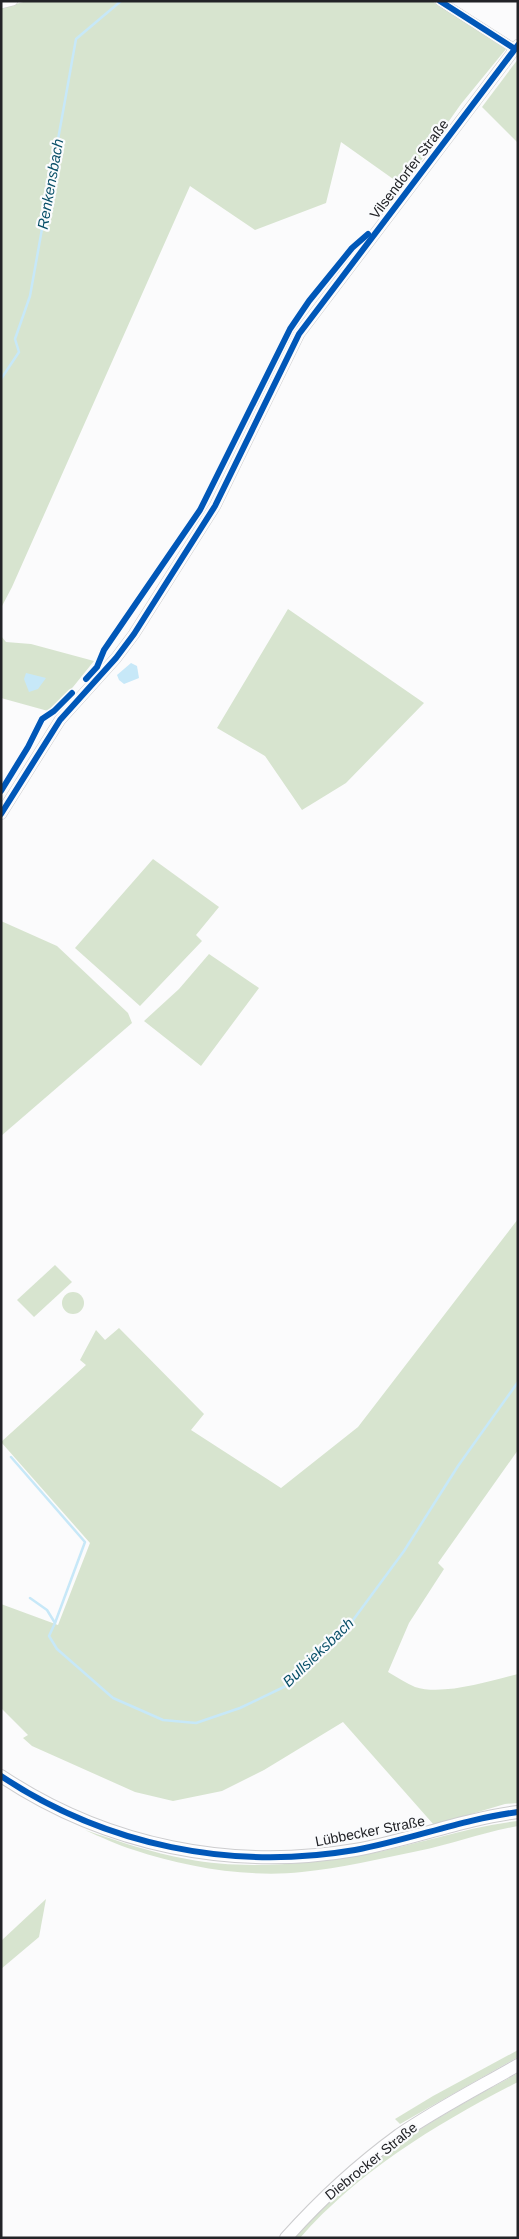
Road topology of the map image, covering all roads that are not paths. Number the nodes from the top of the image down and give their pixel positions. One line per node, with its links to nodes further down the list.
1 (12, 1): 3 (street)
2 (440, 1): 4 (street)
3 (1, 4)
4 (516, 47): 5 (street, Vilsendorfer Straße)
5 (1, 814)
6 (1, 1776): 7 (main road, Lübbecker Straße)
7 (518, 1812)
8 (518, 2065): 9 (main road, Diebrocker Straße)
9 (286, 2238)

